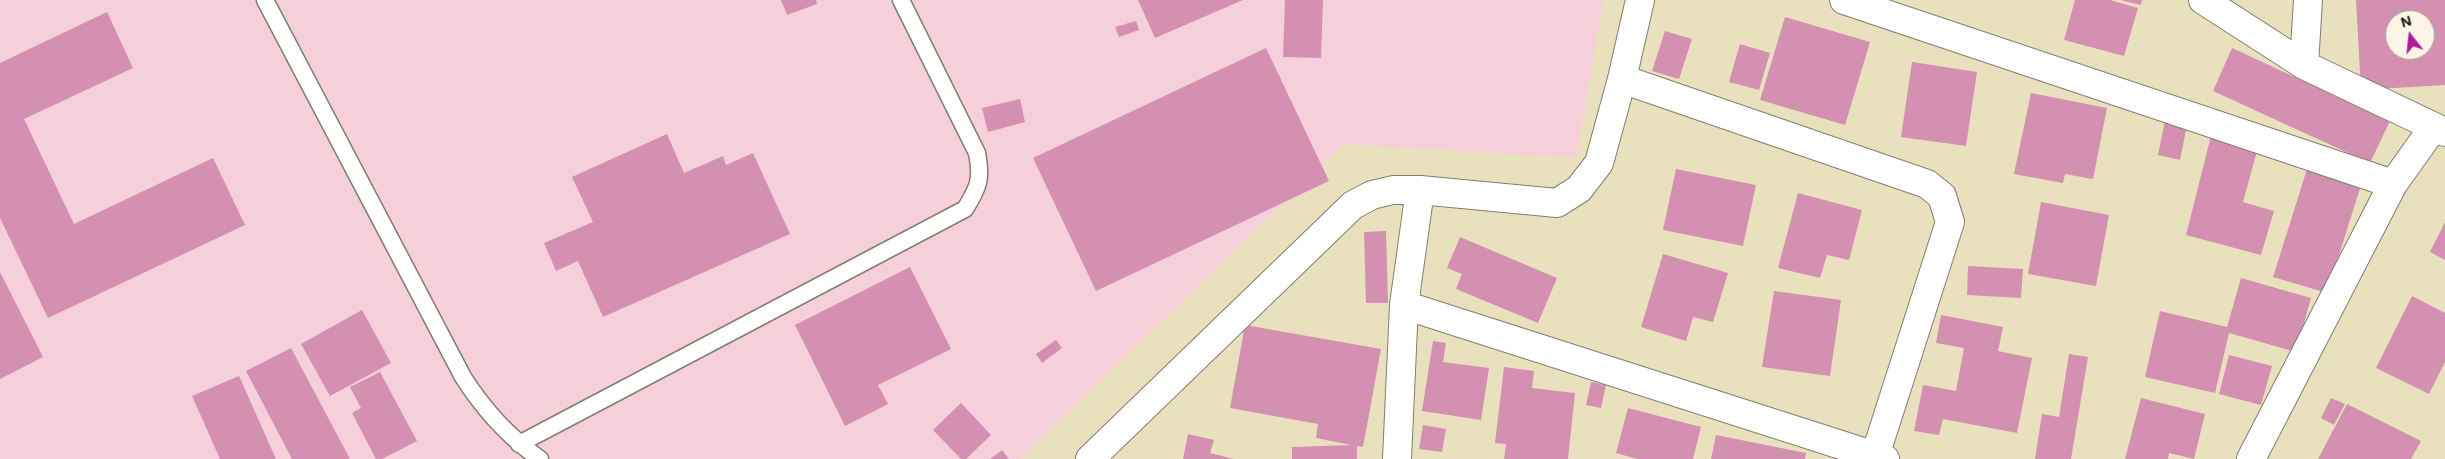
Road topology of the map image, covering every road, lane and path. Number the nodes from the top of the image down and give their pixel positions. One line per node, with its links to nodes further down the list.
1 (265, 0): 13 (lane)
2 (901, 0): 13 (lane)
3 (1640, 0): 8 (street)
4 (1844, 0): 10 (street)
5 (2203, 0): 7 (street)
6 (2308, 0): 7 (street)
7 (2304, 64): 9 (street)
8 (1622, 79): 11 (street); 14 (street)
9 (2439, 130): 10 (street)
10 (2393, 184): 18 (street)
11 (1420, 190): 12 (street); 16 (street)
12 (1404, 305): 14 (street); 17 (street)
13 (519, 444): 15 (lane)
14 (1878, 458)
15 (540, 459)
16 (1090, 459)
17 (1397, 459)
18 (2251, 459)

